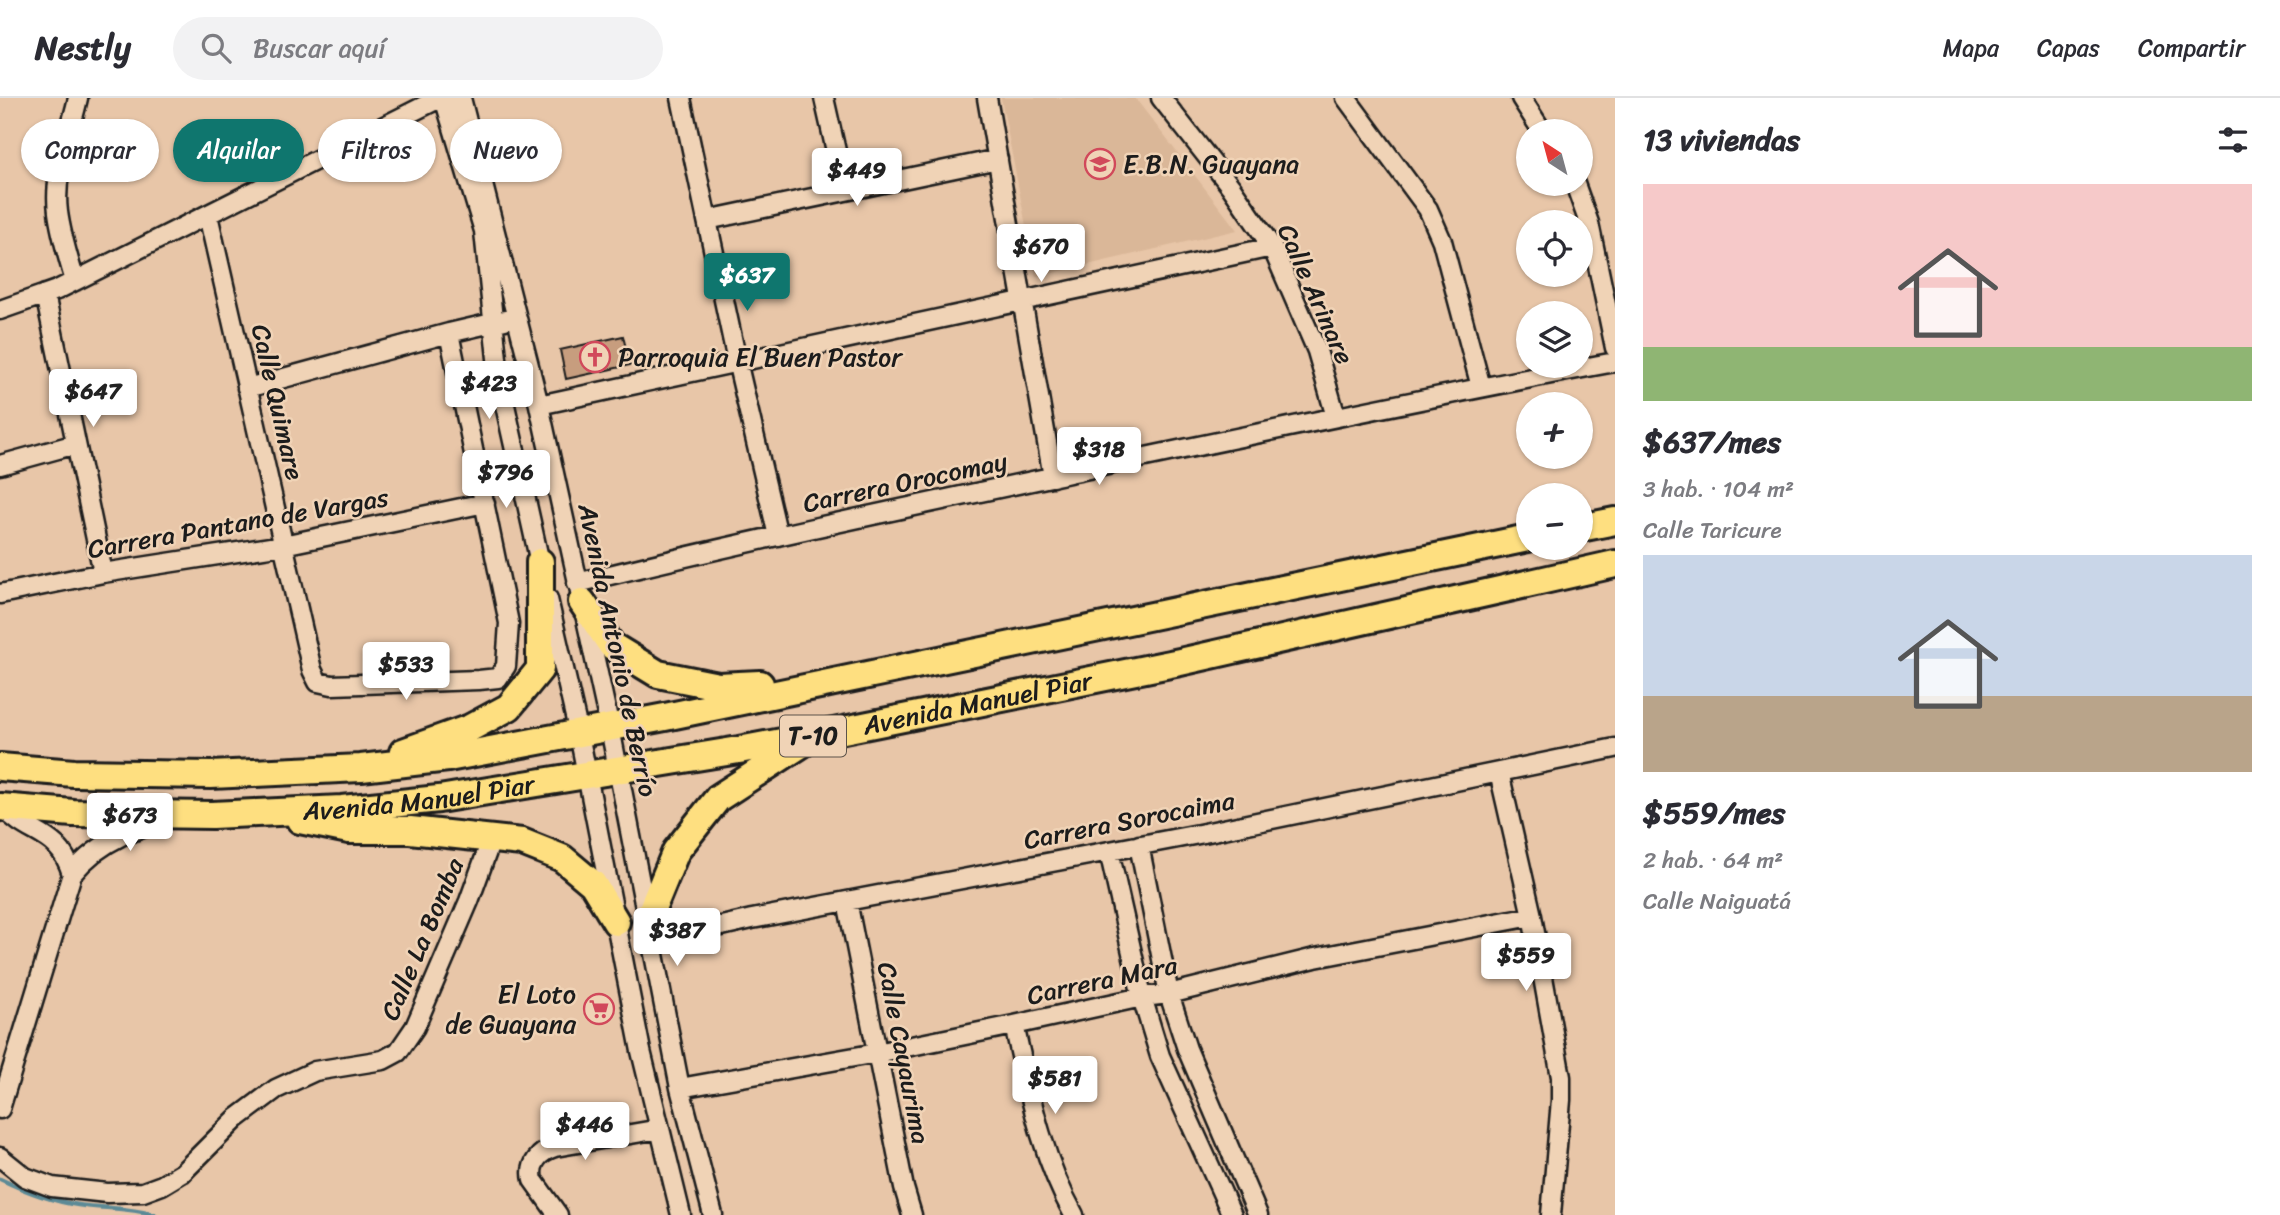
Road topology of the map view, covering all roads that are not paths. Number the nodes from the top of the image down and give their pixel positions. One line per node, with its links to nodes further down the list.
1 (78, 98): 17 (street)
2 (442, 98): 14 (street); 22 (street)
3 (461, 98): 21 (street, Avenida Antonio de Berrío)
4 (681, 98): 15 (street)
5 (824, 98): 12 (street)
6 (987, 98): 11 (street)
7 (1346, 98): 27 (street)
8 (1521, 98): 10 (street)
9 (1168, 101): 16 (street, Calle Arinare)
10 (1534, 119)
11 (998, 159): 12 (street); 19 (street)
12 (845, 191): 15 (street)
13 (1579, 196): 24 (street)
14 (208, 215): 17 (street); 28 (street, Calle Quimare)
15 (707, 220): 25 (street)
16 (1272, 247): 19 (street); 30 (street, Calle Arinare)
17 (75, 281): 18 (street)
18 (45, 294): 20 (street); 31 (street)
19 (1024, 299): 25 (street); 33 (street)
20 (0, 310)
21 (516, 318): 22 (street); 29 (street, Avenida Antonio de Berrío)
22 (493, 323): 23 (street); 40 (street)
23 (449, 333): 28 (street); 34 (street)
24 (1615, 348)
25 (737, 361): 29 (street); 37 (street)
26 (1615, 362): 27 (street, Carrera Orocomay)
27 (1481, 387): 30 (street, Carrera Orocomay)
28 (247, 388): 39 (street, Calle Quimare)
29 (539, 405): 43 (street, Avenida Antonio de Berrío)
30 (1336, 417): 33 (street, Carrera Orocomay)
31 (76, 444): 32 (street); 42 (street)
32 (0, 465)
33 (1053, 477): 37 (street, Carrera Orocomay)
34 (485, 503): 39 (street, Carrera Pantano de Vargas); 39 (street, Calle Quimare)
35 (1615, 522): 36 (highway)
36 (1593, 526)
37 (778, 536): 43 (street, Carrera Orocomay)
38 (1516, 540): 45 (highway, Avenida Manuel Piar / T-10)
39 (283, 545): 42 (street, Carrera Pantano de Vargas)
40 (540, 562): 47 (street); 51 (highway)
41 (1615, 564): 48 (highway, Avenida Manuel Piar / T-10)
42 (103, 573): 44 (street, Carrera Pantano de Vargas)
43 (580, 593): 45 (highway); 46 (street, Avenida Antonio de Berrío)
44 (0, 594)
45 (835, 681): 46 (highway, Avenida Manuel Piar / T-10)
46 (610, 728): 47 (highway, Avenida Manuel Piar / T-10); 52 (street, Avenida Antonio de Berrío)
47 (579, 734): 51 (highway, Avenida Manuel Piar / T-10); 54 (street)
48 (818, 735): 52 (highway, Avenida Manuel Piar / T-10); 65 (highway)
49 (1615, 748): 53 (street, Carrera Sorocaima)
50 (0, 767): 51 (highway, Avenida Manuel Piar / T-10)
51 (361, 768)
52 (618, 770): 54 (highway, Avenida Manuel Piar / T-10); 65 (street, Avenida Antonio de Berrío)
53 (1499, 772): 59 (street, Carrera Sorocaima); 63 (street)
54 (587, 775): 56 (highway, Avenida Manuel Piar / T-10); 64 (street)
55 (2, 807): 57 (highway, Avenida Manuel Piar / T-10); 61 (street)
56 (283, 812): 57 (highway, Avenida Manuel Piar / T-10); 58 (highway)
57 (166, 814): 61 (street)
58 (492, 838): 64 (highway); 73 (street, Calle La Bomba)
59 (1139, 845): 60 (street, Carrera Sorocaima); 66 (street)
60 (1109, 851): 62 (street, Carrera Sorocaima); 67 (street)
61 (72, 874): 71 (street)
62 (847, 901): 65 (street, Carrera Sorocaima); 69 (street, Calle Cayaurima)
63 (1532, 916): 66 (street, Carrera Mara); 81 (street)
64 (616, 922): 72 (street)
65 (650, 931): 70 (street, Avenida Antonio de Berrío)
66 (1169, 993): 67 (street, Carrera Mara); 80 (street)
67 (1142, 997): 68 (street, Carrera Mara); 79 (street)
68 (1014, 1025): 69 (street, Carrera Mara); 78 (street)
69 (877, 1053): 70 (street, Carrera Mara); 77 (street, Calle Cayaurima)
70 (680, 1088): 76 (street, Avenida Antonio de Berrío)
71 (0, 1109)
72 (660, 1129): 74 (street); 75 (street)
73 (0, 1157)
74 (558, 1215)
75 (681, 1215)
76 (713, 1215)
77 (912, 1215)
78 (1074, 1215)
79 (1232, 1215)
80 (1258, 1215)
81 (1551, 1215)

